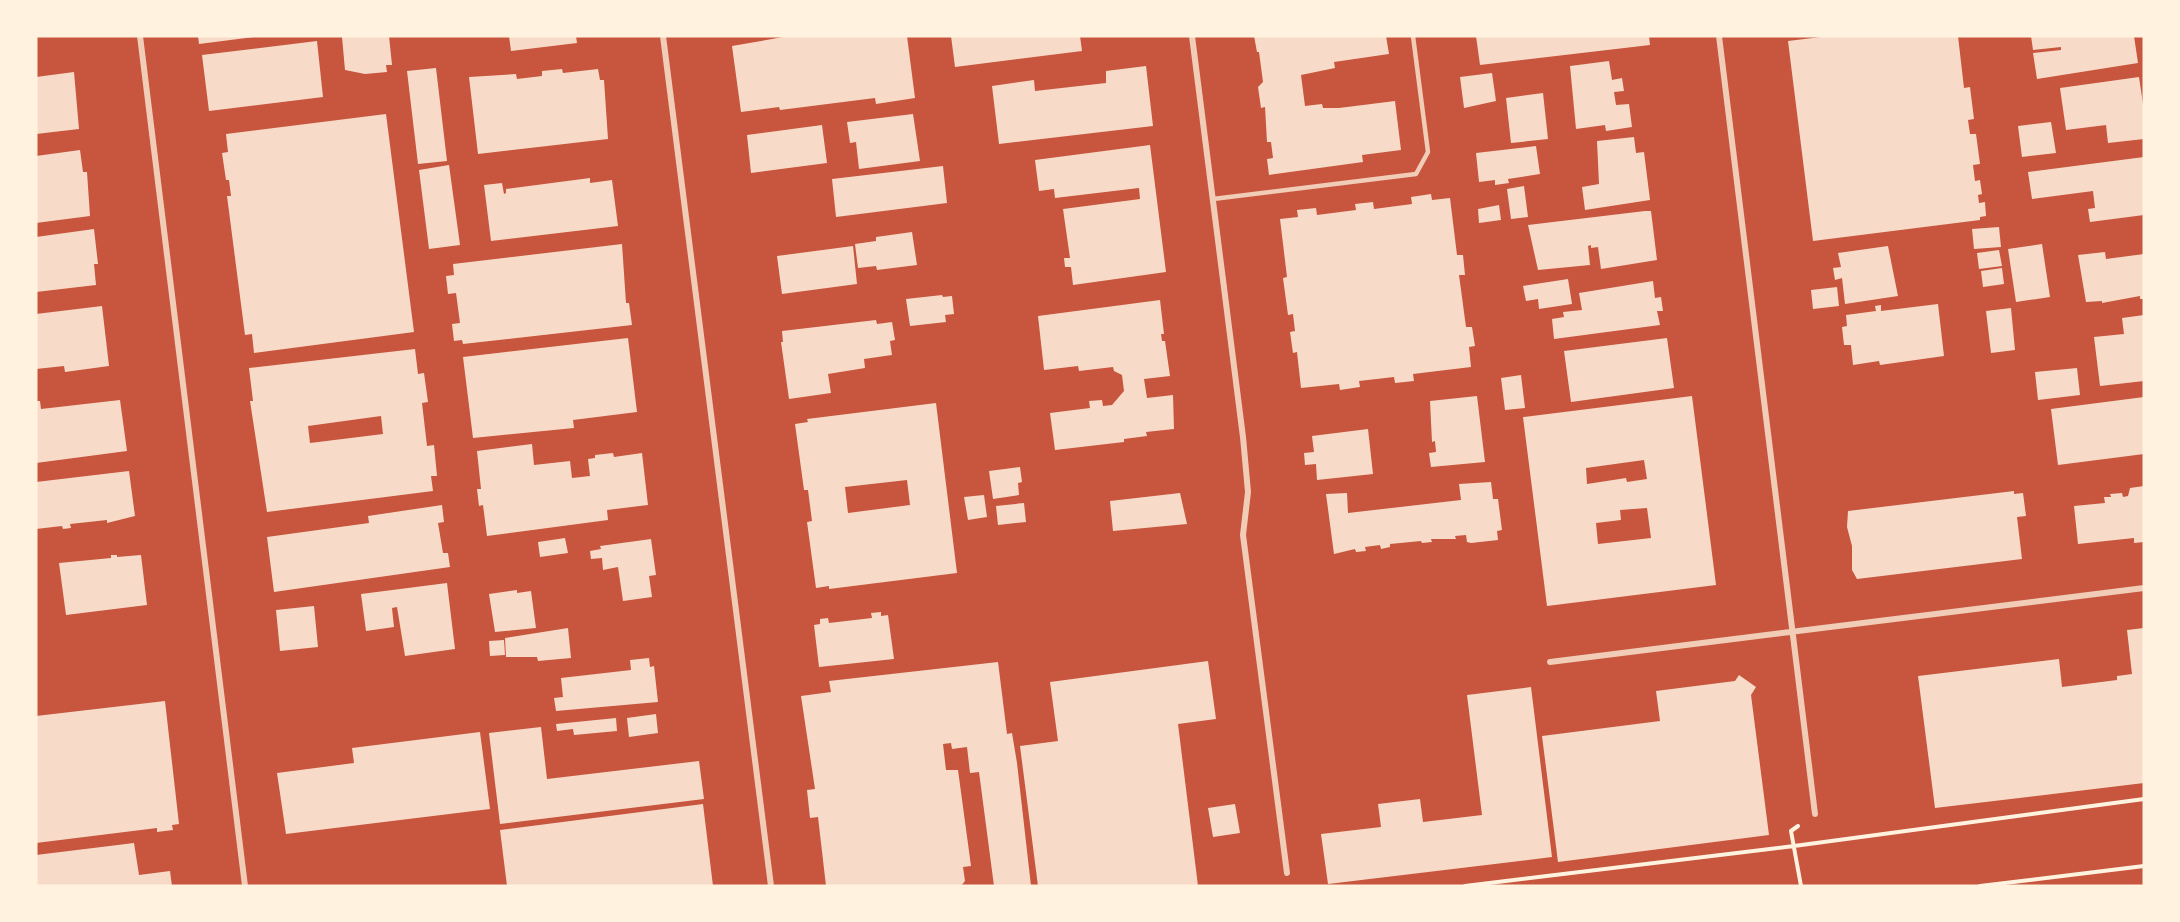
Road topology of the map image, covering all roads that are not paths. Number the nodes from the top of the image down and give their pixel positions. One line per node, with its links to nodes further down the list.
1 (140, 36): 12 (street)
2 (663, 36): 13 (street)
3 (1192, 36): 6 (street)
4 (1413, 36): 6 (lane)
5 (1719, 36): 8 (street)
6 (1213, 199): 11 (street)
7 (2144, 588): 8 (street)
8 (1793, 632): 9 (street); 10 (street)
9 (1550, 662)
10 (1815, 814)
11 (1287, 873)
12 (245, 886)
13 (771, 886)

